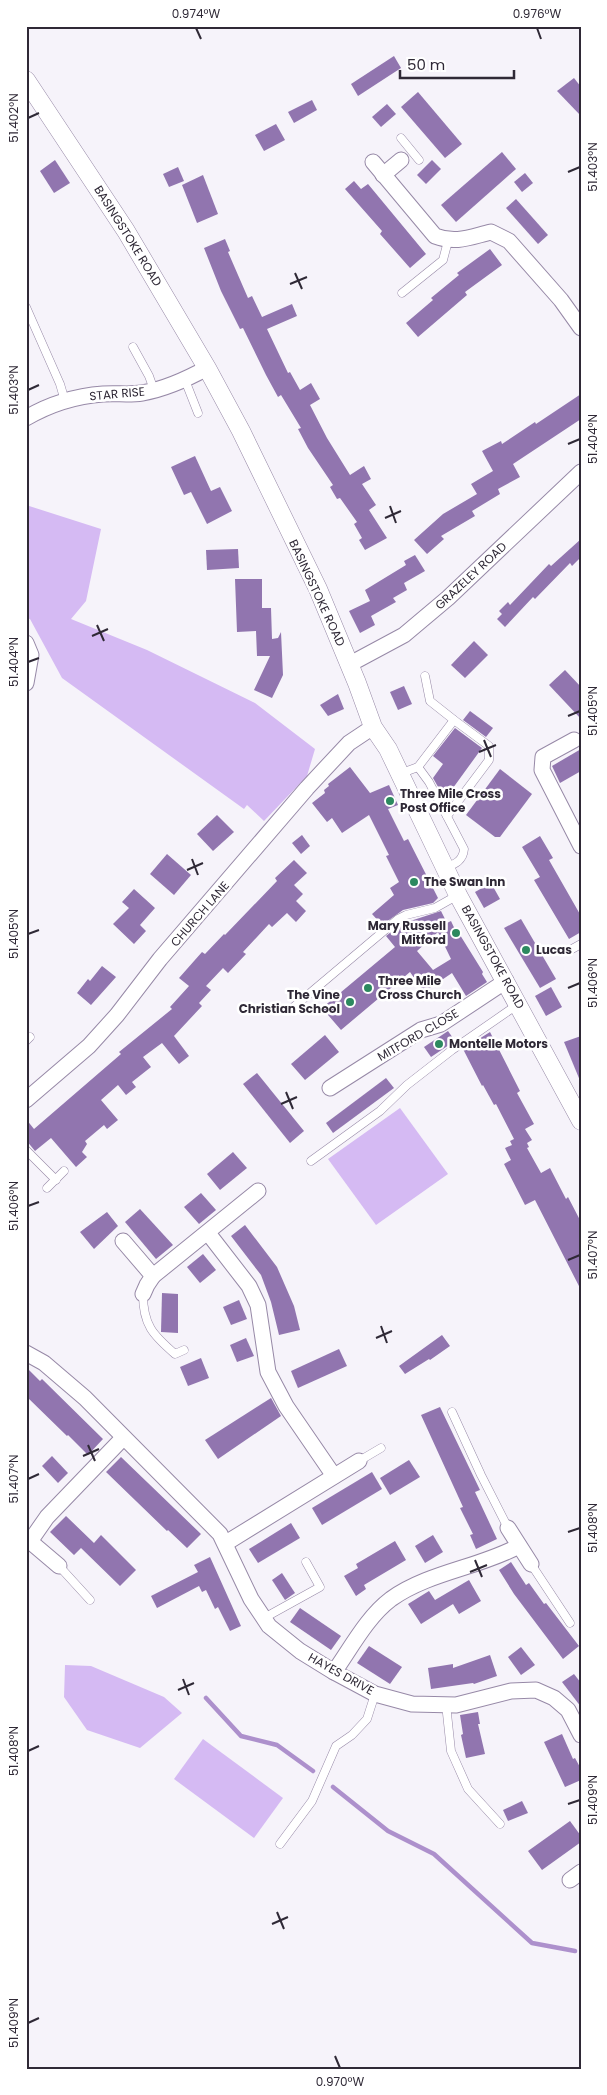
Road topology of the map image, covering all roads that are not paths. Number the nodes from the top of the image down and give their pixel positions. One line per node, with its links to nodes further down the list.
1 (26, 80): 12 (street, BASINGSTOKE ROAD)
2 (401, 138): 3 (lane)
3 (406, 155): 4 (lane); 6 (street)
4 (419, 160)
5 (373, 162): 6 (street)
6 (384, 175): 7 (street)
7 (448, 241): 8 (lane); 10 (street)
8 (402, 293)
9 (26, 307): 15 (lane)
10 (581, 328)
11 (133, 347): 14 (lane)
12 (207, 368): 13 (street, STAR RISE); 20 (street, BASINGSTOKE ROAD)
13 (185, 380): 14 (street, STAR RISE); 16 (lane)
14 (154, 390): 15 (street, STAR RISE)
15 (65, 401): 17 (street, STAR RISE)
16 (198, 413)
17 (26, 418)
18 (581, 472): 20 (street, GRAZELEY ROAD)
19 (26, 643): 22 (street)
20 (350, 664): 24 (street, BASINGSTOKE ROAD)
21 (425, 676): 23 (lane)
22 (26, 682)
23 (454, 720): 26 (lane); 28 (lane)
24 (373, 727): 27 (street, BASINGSTOKE ROAD); 38 (street, CHURCH LANE)
25 (574, 740): 29 (street)
26 (418, 768): 27 (lane); 28 (lane)
27 (400, 774): 30 (street, BASINGSTOKE ROAD)
28 (447, 816): 30 (lane)
29 (581, 846)
30 (445, 868): 31 (street, BASINGSTOKE ROAD)
31 (458, 895): 34 (street, BASINGSTOKE ROAD); 36 (lane)
32 (581, 944): 33 (lane)
33 (572, 949)
34 (506, 981): 35 (street, BASINGSTOKE ROAD); 37 (street, MITFORD CLOSE)
35 (519, 1004): 39 (street, BASINGSTOKE ROAD); 41 (lane)
36 (290, 1010)
37 (330, 1088)
38 (26, 1100)
39 (581, 1122)
40 (26, 1150): 43 (lane)
41 (311, 1161)
42 (64, 1171): 43 (lane)
43 (56, 1180): 44 (lane)
44 (47, 1188)
45 (258, 1191): 46 (street)
46 (208, 1233): 48 (street); 56 (street)
47 (123, 1241): 48 (street)
48 (154, 1276): 49 (street)
49 (143, 1294): 50 (lane)
50 (184, 1350)
51 (26, 1353): 53 (street, HAYES DRIVE)
52 (452, 1412): 57 (lane)
53 (123, 1438): 58 (street); 59 (street, HAYES DRIVE)
54 (382, 1448): 55 (lane)
55 (359, 1461): 56 (street)
56 (334, 1476): 59 (street)
57 (508, 1528): 60 (street)
58 (28, 1539): 63 (street)
59 (226, 1544): 65 (street, HAYES DRIVE)
60 (519, 1546): 62 (street); 67 (street)
61 (306, 1562): 65 (lane)
62 (531, 1564): 66 (lane)
63 (60, 1566): 64 (lane)
64 (90, 1600)
65 (264, 1618): 67 (street, HAYES DRIVE)
66 (570, 1623)
67 (334, 1672): 68 (street, HAYES DRIVE)
68 (375, 1694): 69 (street, HAYES DRIVE); 72 (lane)
69 (446, 1704): 70 (street, HAYES DRIVE); 71 (lane)
70 (581, 1735)
71 (500, 1824)
72 (280, 1844)

